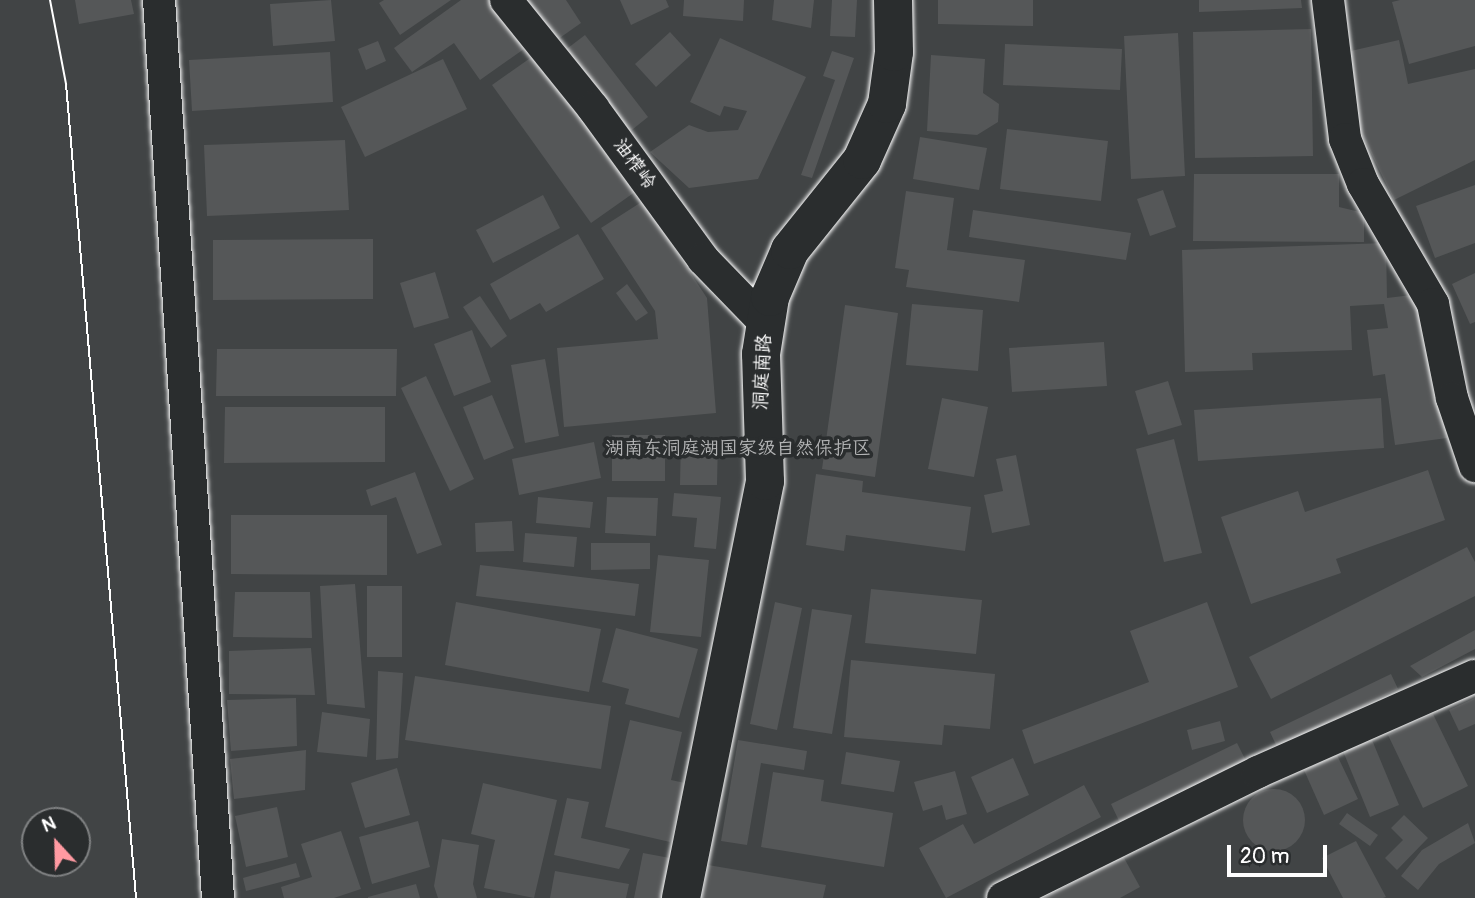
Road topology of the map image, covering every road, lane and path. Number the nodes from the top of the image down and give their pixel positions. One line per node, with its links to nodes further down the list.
1 (159, 0): 8 (street)
2 (506, 0): 5 (street, 油榨岭)
3 (892, 0): 5 (main road, 洞庭南路)
4 (1328, 0): 6 (street)
5 (766, 324): 9 (main road, 洞庭南路)
6 (1475, 466)
7 (1475, 676): 10 (street)
8 (218, 898)
9 (681, 898)
10 (1003, 898)

